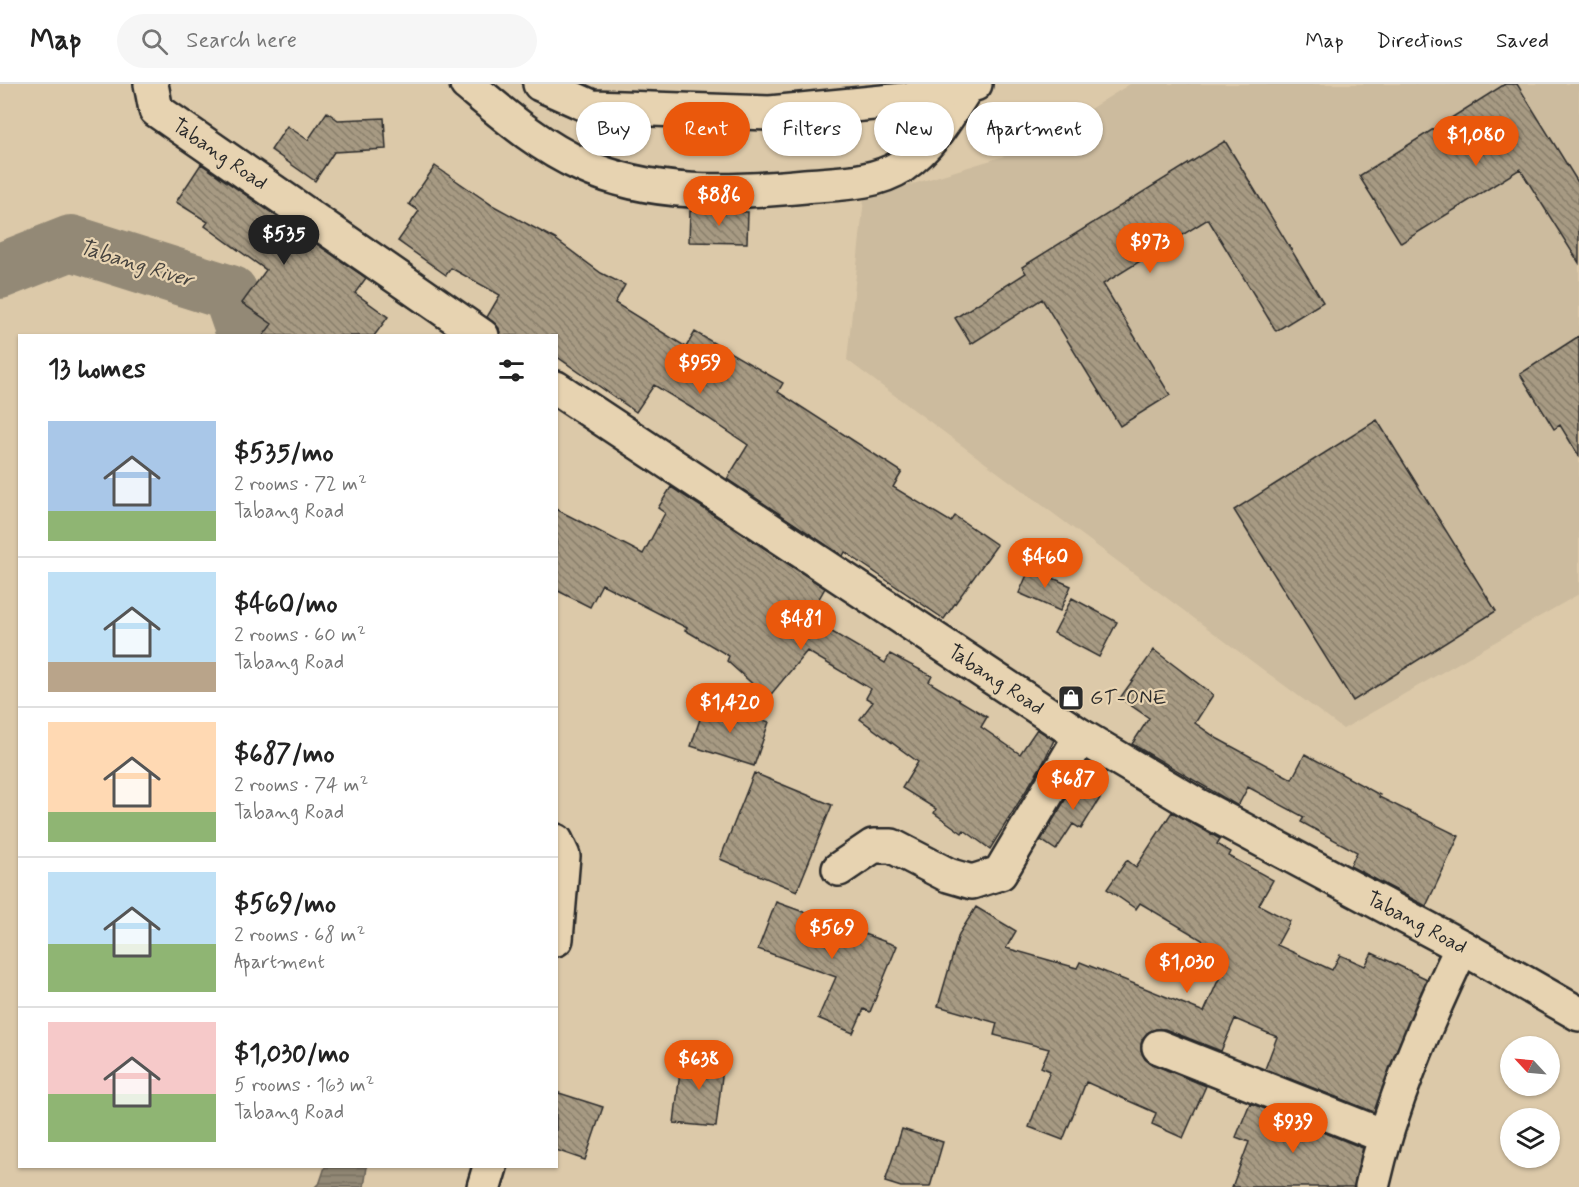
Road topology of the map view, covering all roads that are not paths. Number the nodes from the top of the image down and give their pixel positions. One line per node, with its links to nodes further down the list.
1 (151, 84): 6 (main road, Tabang Road)
2 (467, 84): 4 (main road)
3 (540, 84): 5 (main road)
4 (971, 85): 5 (main road)
5 (921, 90)
6 (479, 334)
7 (558, 389): 8 (main road, Tabang Road)
8 (1081, 736): 10 (main road); 12 (main road, Tabang Road)
9 (558, 845): 11 (main road)
10 (839, 869)
11 (558, 915)
12 (1462, 947): 13 (main road, Tabang Road); 15 (main road)
13 (1579, 1014)
14 (1159, 1047): 15 (main road)
15 (1384, 1136): 18 (main road)
16 (490, 1168): 17 (main road)
17 (484, 1187)
18 (1372, 1187)

